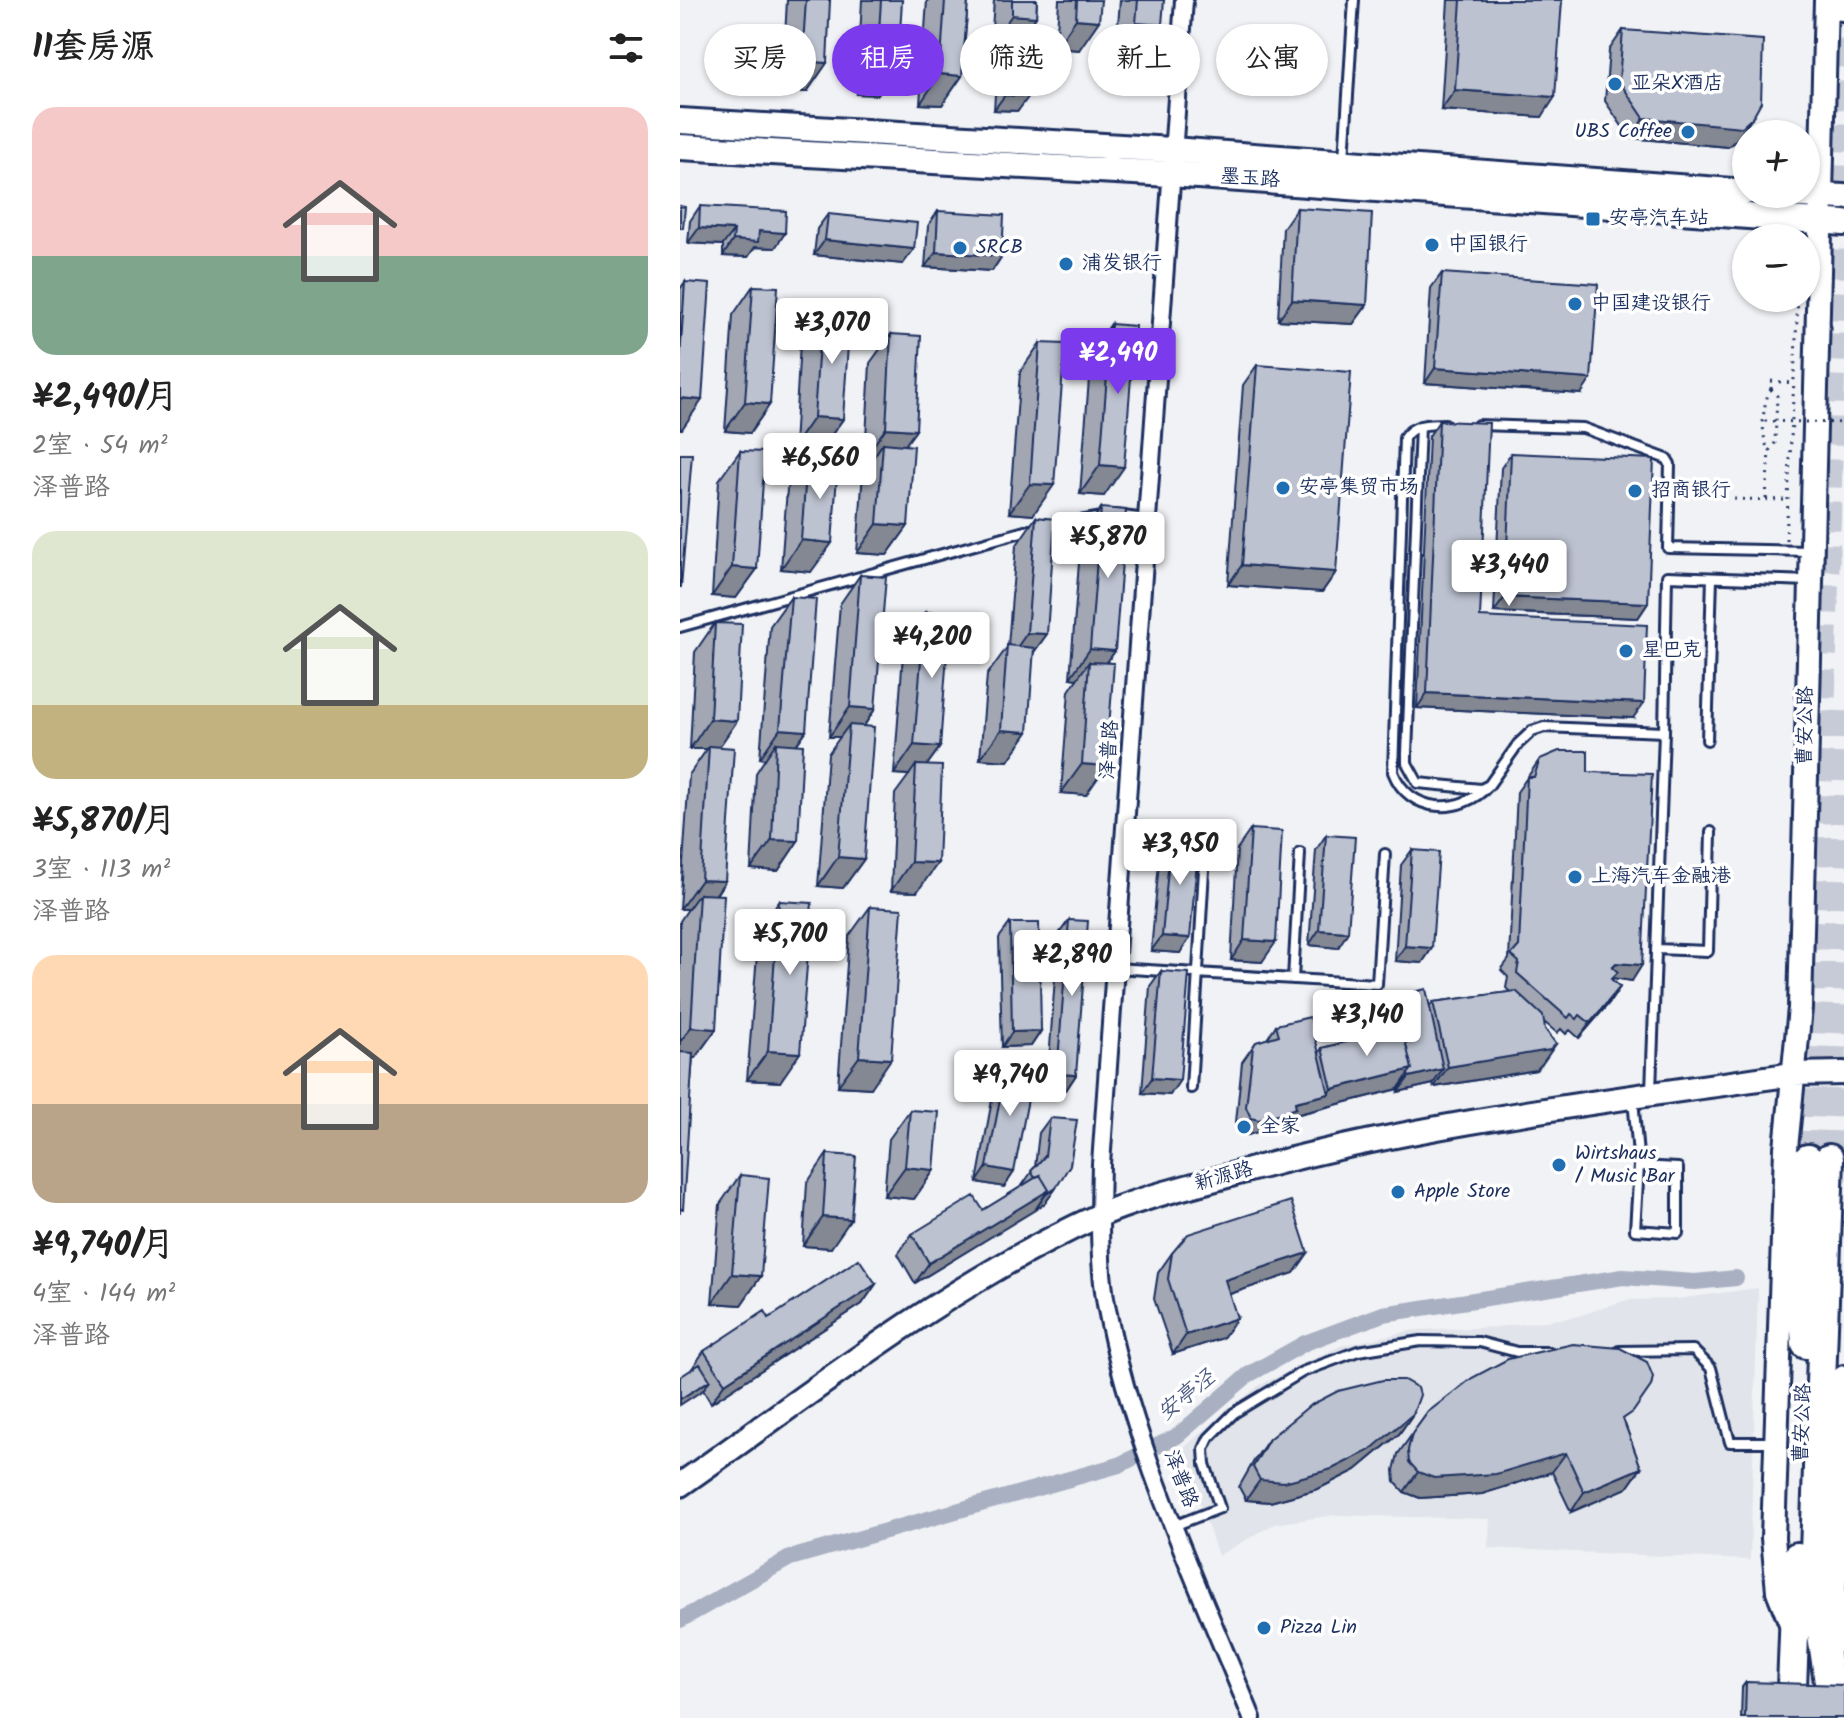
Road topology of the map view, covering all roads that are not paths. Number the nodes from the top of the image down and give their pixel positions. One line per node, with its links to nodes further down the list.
1 (1184, 0): 6 (street, 泽普路)
2 (1354, 0): 7 (lane)
3 (1837, 2): 9 (main road)
4 (680, 121): 6 (main road, 墨玉路)
5 (680, 147): 6 (main road, 墨玉路)
6 (1171, 162): 7 (main road, 墨玉路); 10 (main road, 墨玉路); 13 (street, 泽普路)
7 (1343, 163): 8 (main road, 墨玉路)
8 (1732, 191)
9 (1832, 197): 10 (main road, 曹安公路)
10 (1819, 222): 11 (main road, 墨玉路); 14 (main road, 曹安公路)
11 (1844, 223)
12 (1420, 426): 14 (lane); 20 (lane); 20 (lane)
13 (1146, 519): 17 (lane); 26 (street, 泽普路)
14 (1811, 551): 16 (main road, 曹安公路)
15 (1712, 578): 16 (lane); 18 (lane); 19 (lane)
16 (1810, 581): 30 (main road, 曹安公路)
17 (680, 627)
18 (1664, 732): 20 (lane); 25 (lane)
19 (1707, 740)
20 (1489, 785)
21 (1711, 832): 25 (lane)
22 (1205, 853): 27 (lane)
23 (1300, 853): 28 (lane)
24 (1385, 854): 28 (lane)
25 (1656, 949): 32 (lane)
26 (1115, 968): 27 (lane); 34 (street, 泽普路)
27 (1198, 973): 28 (lane); 31 (lane)
28 (1293, 979)
29 (1844, 1073): 30 (main road, 新源路)
30 (1793, 1074): 32 (main road, 新源路); 39 (main road, 曹安公路)
31 (1191, 1088)
32 (1642, 1097): 33 (lane); 34 (main road, 新源路)
33 (1639, 1166): 33 (lane)
34 (1100, 1216): 41 (main road, 新源路); 42 (street, 泽普路)
35 (1613, 1351): 39 (lane)
36 (1565, 1352): 42 (lane)
37 (1844, 1377): 38 (main road)
38 (1842, 1437): 40 (main road); 45 (main road)
39 (1776, 1442): 43 (main road, 曹安公路)
40 (1844, 1480)
41 (680, 1485)
42 (1176, 1525): 46 (street, 泽普路)
43 (1794, 1630): 44 (highway, 曹安公路); 45 (highway, 曹安公路)
44 (1792, 1688)
45 (1830, 1689)
46 (1252, 1718)

